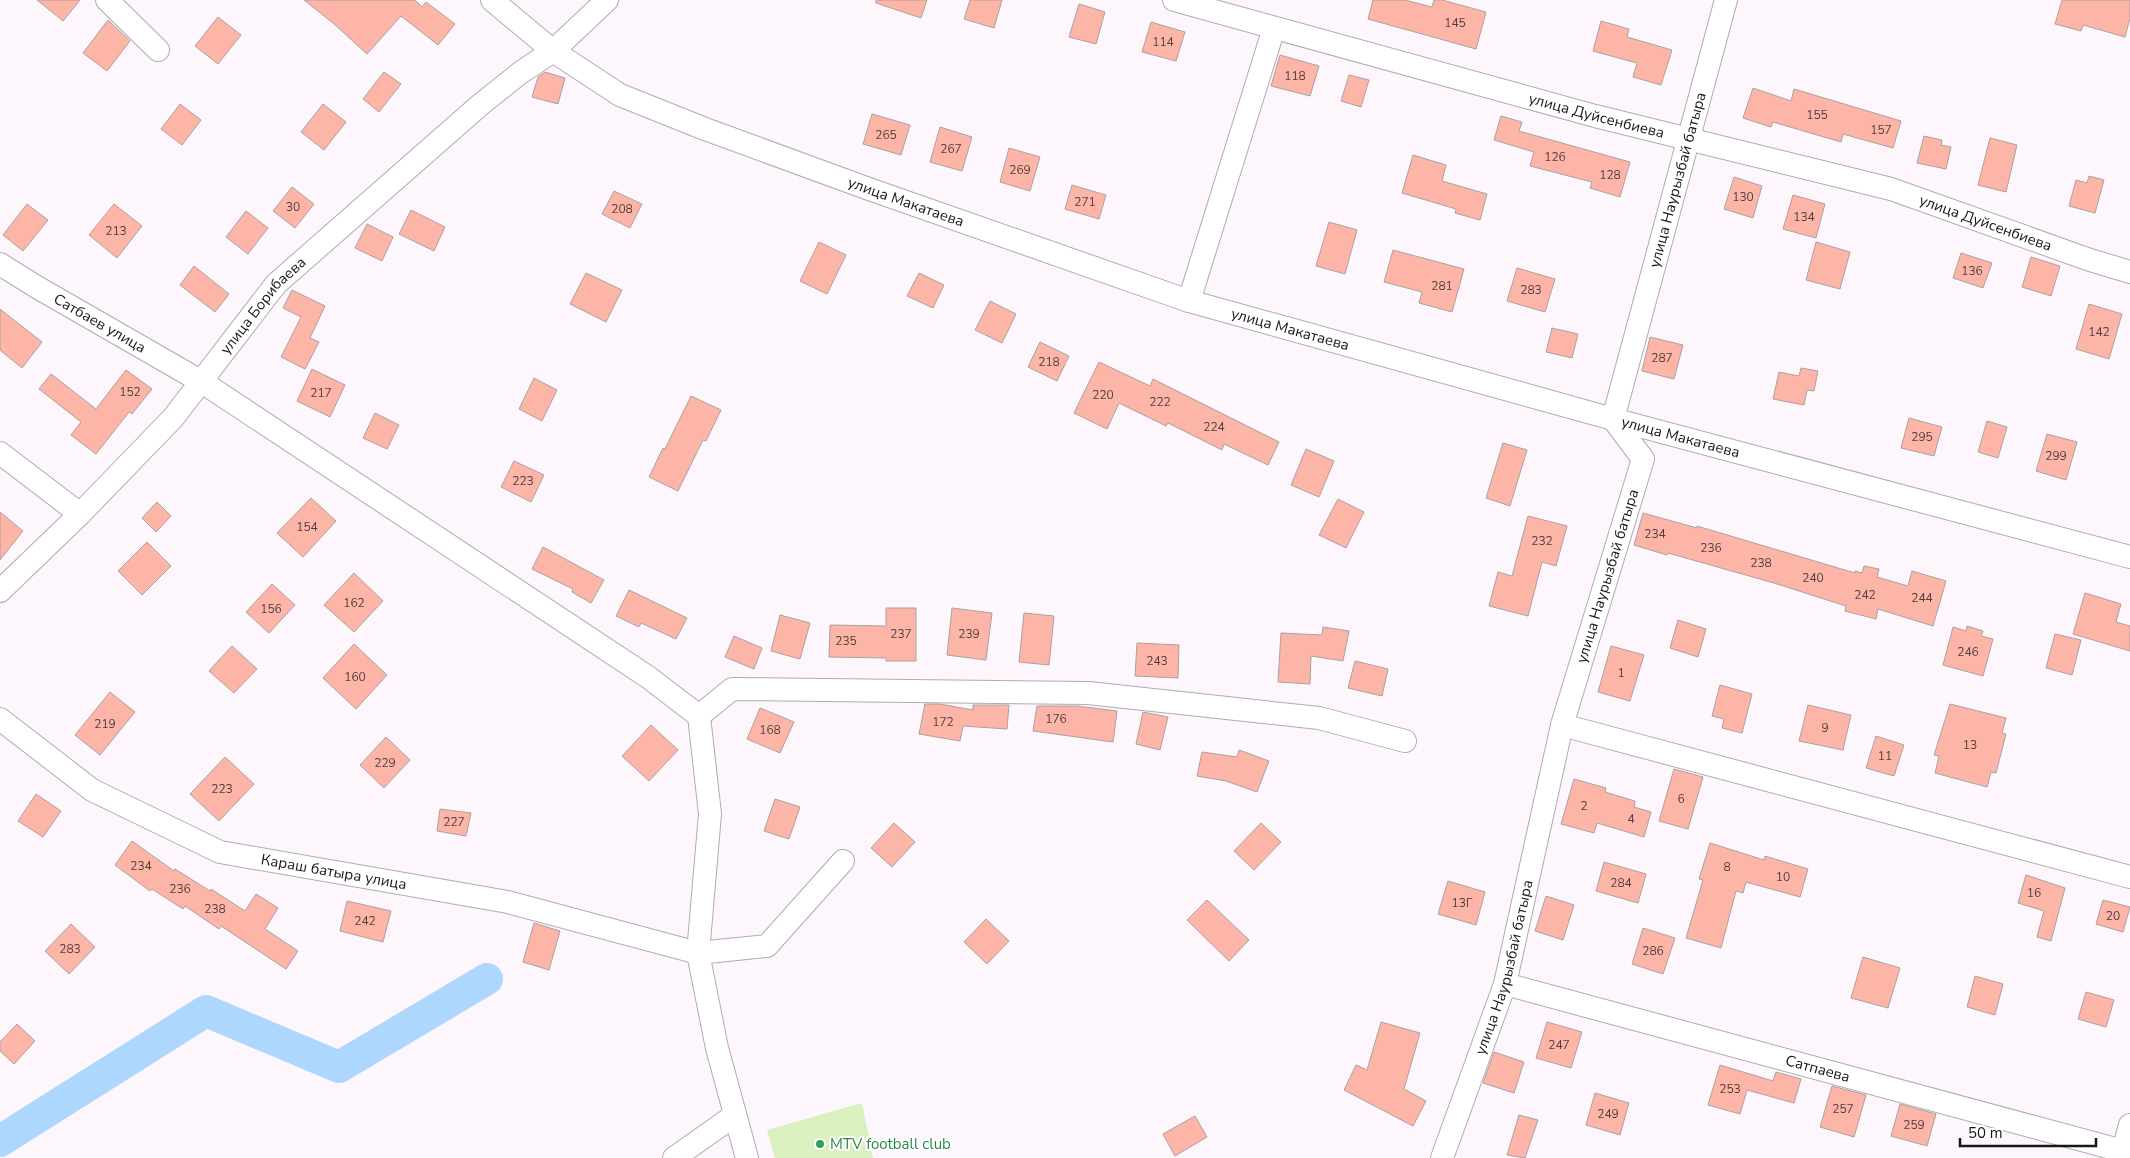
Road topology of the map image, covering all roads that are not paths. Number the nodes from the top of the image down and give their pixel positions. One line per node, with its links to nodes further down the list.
1 (107, 0): 7 (street)
2 (492, 0): 8 (street, улица Макатаева)
3 (607, 0): 8 (street, улица Борибаева)
4 (1174, 0): 6 (street, улица Дуйсенбиева)
5 (1726, 0): 9 (street, улица Наурызбай батыра)
6 (1274, 28): 9 (street, улица Дуйсенбиева); 12 (street)
7 (158, 50)
8 (553, 51): 12 (street, улица Макатаева); 13 (street, улица Борибаева)
9 (1687, 139): 11 (street, улица Дуйсенбиева); 14 (street, улица Наурызбай батыра)
10 (0, 264): 13 (street, Сатбаев улица)
11 (2130, 272)
12 (1189, 301): 14 (street, улица Макатаева)
13 (202, 382): 16 (street, улица Борибаева); 19 (street, Сатбаев улица)
14 (1614, 419): 17 (street, улица Макатаева); 21 (street, улица Наурызбай батыра)
15 (0, 453): 16 (street)
16 (80, 514): 18 (street, улица Борибаева)
17 (2130, 557)
18 (0, 591)
19 (699, 716): 22 (street); 25 (street)
20 (0, 718): 25 (street, Караш батыра улица)
21 (1562, 725): 24 (street); 26 (street, улица Наурызбай батыра)
22 (1405, 741)
23 (844, 861): 25 (street)
24 (2130, 877)
25 (698, 953): 27 (street)
26 (1505, 984): 29 (street, Сатпаева); 32 (street, улица Наурызбай батыра)
27 (735, 1116): 30 (street); 31 (street)
28 (2130, 1125): 29 (street)
29 (2125, 1154)
30 (674, 1158)
31 (747, 1158)
32 (1442, 1158)

